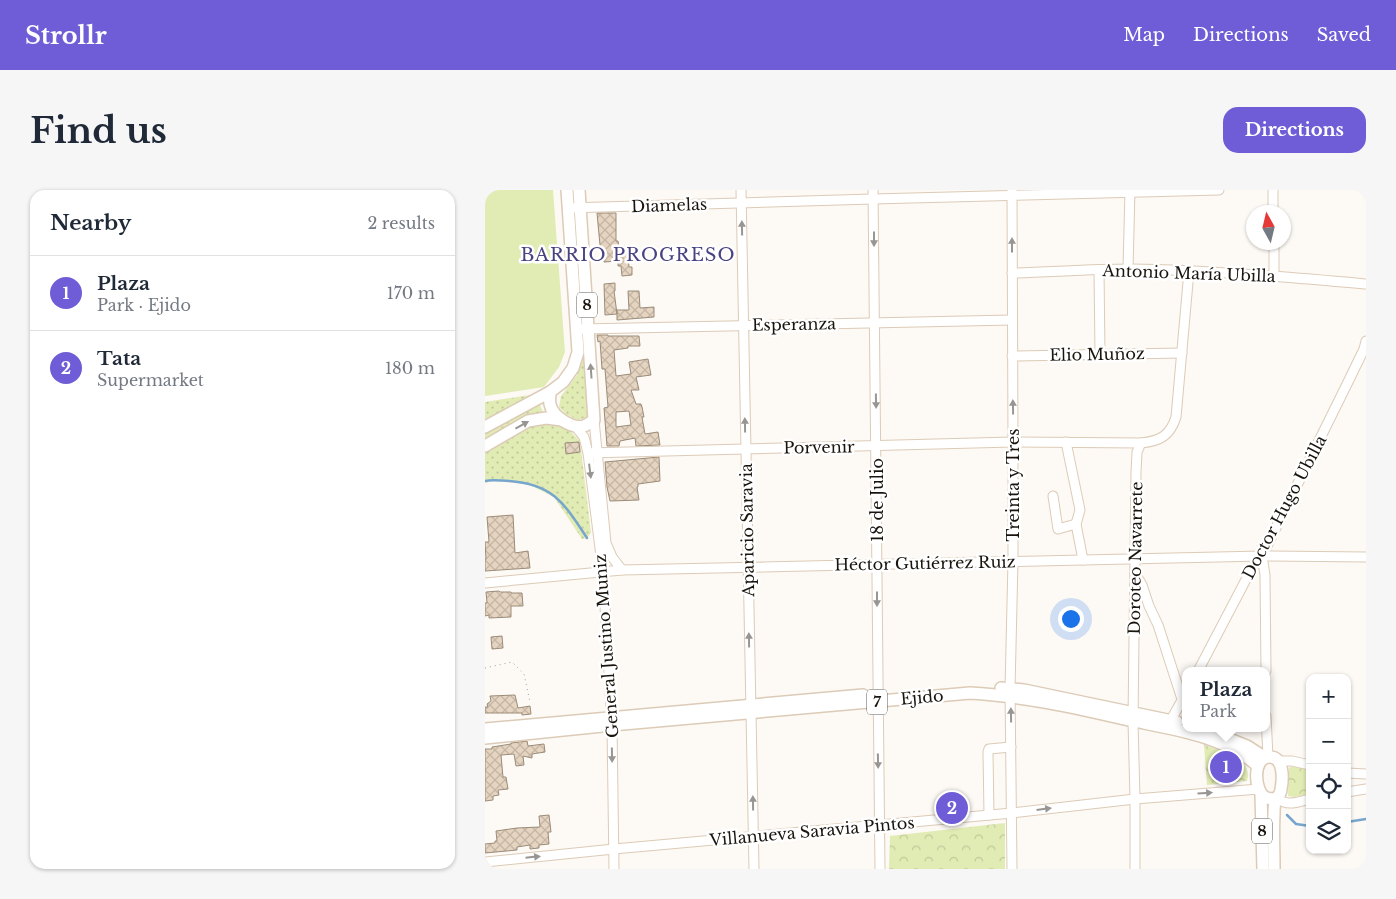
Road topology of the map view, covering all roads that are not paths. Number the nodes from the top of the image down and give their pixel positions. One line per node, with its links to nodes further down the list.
1 (567, 190): 11 (main road, 8)
2 (579, 190): 12 (main road, 8)
3 (741, 190): 9 (street, Aparicio Saravia)
4 (1219, 190): 6 (street, Diamelas)
5 (1273, 190): 10 (street)
6 (1130, 191): 7 (street, Diamelas); 14 (street)
7 (1012, 192): 8 (street, Diamelas); 17 (street, Treinta y Tres, one-way to 7)
8 (873, 194): 9 (street, Diamelas); 21 (street, 18 de Julio, one-way to 21)
9 (741, 203): 12 (street, Diamelas); 22 (street, Aparicio Saravia, one-way to 9)
10 (1273, 205)
11 (568, 208): 12 (street, Diamelas); 23 (main road, 8)
12 (580, 208): 23 (main road, 8)
13 (1274, 250): 18 (street)
14 (1128, 269): 15 (street, Antonio María Ubilla); 16 (street, Antonio María Ubilla)
15 (1099, 270): 17 (street, Antonio María Ubilla); 26 (street)
16 (1189, 271): 18 (street, Antonio María Ubilla); 25 (street)
17 (1012, 273): 20 (street, Treinta y Tres)
18 (1274, 275): 19 (street, Antonio María Ubilla)
19 (1366, 284)
20 (1011, 320): 21 (street, Esperanza); 27 (street, Treinta y Tres)
21 (874, 323): 22 (street, Esperanza); 37 (street, 18 de Julio, one-way to 37)
22 (744, 325): 23 (street, Esperanza); 38 (street, Aparicio Saravia, one-way to 22)
23 (583, 329): 28 (main road, 8); 30 (main road, 8, one-way to 23)
24 (1365, 349): 43 (street, Doctor Hugo Ubilla)
25 (1182, 353): 26 (street, Elio Muñoz); 35 (street)
26 (1100, 354): 27 (street, Elio Muñoz)
27 (1012, 356): 33 (street, Treinta y Tres, one-way to 27)
28 (550, 392): 29 (main road); 32 (main road, 8)
29 (562, 420): 31 (main road); 36 (main road, one-way to 29)
30 (594, 420): 31 (main road); 40 (street, General Justino Muniz)
31 (575, 426): 39 (street, General Justino Muniz)
32 (485, 427)
33 (1013, 442): 34 (street, Porvenir); 37 (street, Porvenir); 47 (street, Treinta y Tres)
34 (1066, 442): 35 (street, Porvenir); 42 (street)
35 (1141, 443): 46 (street, Doroteo Navarrete)
36 (485, 446)
37 (876, 446): 38 (street, Porvenir); 48 (street, 18 de Julio)
38 (745, 449): 40 (street, Porvenir); 49 (street, Aparicio Saravia)
39 (588, 453): 40 (street, Porvenir); 51 (street, General Justino Muniz, one-way to 51)
40 (598, 453): 50 (street, General Justino Muniz)
41 (1053, 496): 42 (street)
42 (1076, 524): 45 (street)
43 (1261, 556): 44 (street, Héctor Gutiérrez Ruiz); 46 (street, Héctor Gutiérrez Ruiz); 54 (street, Doctor Hugo Ubilla); 55 (street)
44 (1366, 557)
45 (1083, 560): 46 (street, Héctor Gutiérrez Ruiz); 47 (street, Héctor Gutiérrez Ruiz)
46 (1135, 560): 52 (street, Doroteo Navarrete)
47 (1013, 561): 48 (street, Héctor Gutiérrez Ruiz); 57 (street, Treinta y Tres)
48 (877, 564): 49 (street, Héctor Gutiérrez Ruiz); 58 (street, 18 de Julio, one-way to 58)
49 (748, 568): 50 (street, Héctor Gutiérrez Ruiz); 60 (street, Aparicio Saravia, one-way to 49)
50 (621, 570): 51 (street, Héctor Gutiérrez Ruiz)
51 (603, 572): 53 (street, Héctor Gutiérrez Ruiz); 62 (street, General Justino Muniz)
52 (1134, 572): 56 (street); 61 (street, Doroteo Navarrete)
53 (485, 583)
54 (1199, 667)
55 (1265, 667)
56 (1182, 691)
57 (1010, 693): 58 (main road, Ejido / 7); 61 (main road, Ejido / 7); 71 (street, Treinta y Tres, one-way to 57)
58 (877, 698): 60 (main road, Ejido / 7); 84 (street, 18 de Julio, one-way to 84)
59 (1182, 700): 63 (street)
60 (751, 709): 62 (main road, Ejido / 7); 85 (street, Aparicio Saravia, one-way to 60)
61 (1133, 716): 63 (main road, Ejido / 7); 79 (street, Doroteo Navarrete)
62 (611, 721): 65 (main road, Ejido / 7); 70 (main road, Ejido / 7); 86 (street, General Justino Muniz, one-way to 86)
63 (1168, 724): 64 (main road, Ejido / 7); 66 (main road, Ejido / 7)
64 (1182, 724)
65 (485, 728)
66 (1182, 729)
67 (1191, 732): 72 (main road, Ejido / 7)
68 (1212, 732): 72 (main road, 7)
69 (1266, 732): 72 (street)
70 (485, 738)
71 (1011, 747): 82 (street, Treinta y Tres); 83 (street)
72 (1267, 760): 73 (street, 7); 77 (main road); 80 (main road)
73 (1306, 764)
74 (1351, 773): 75 (street)
75 (1366, 774)
76 (1366, 789): 78 (street)
77 (1260, 791): 79 (street, Villanueva Saravia Pintos, one-way to 77); 80 (main road); 93 (main road, 8)
78 (1351, 791)
79 (1135, 798): 82 (street, Villanueva Saravia Pintos, one-way to 79); 92 (street, Doroteo Navarrete)
80 (1277, 798): 81 (street); 94 (main road, 8)
81 (1306, 800)
82 (1012, 813): 83 (street, Villanueva Saravia Pintos); 91 (street, Treinta y Tres)
83 (989, 815): 84 (street, Villanueva Saravia Pintos)
84 (880, 825): 85 (street, Villanueva Saravia Pintos); 90 (street, 18 de Julio)
85 (754, 836): 86 (street, Villanueva Saravia Pintos); 89 (street, Aparicio Saravia)
86 (614, 849): 87 (street, Villanueva Saravia Pintos, one-way to 86); 88 (street, General Justino Muniz)
87 (485, 862)
88 (615, 869)
89 (754, 869)
90 (880, 869)
91 (1011, 869)
92 (1135, 869)
93 (1263, 869)
94 (1274, 869)

